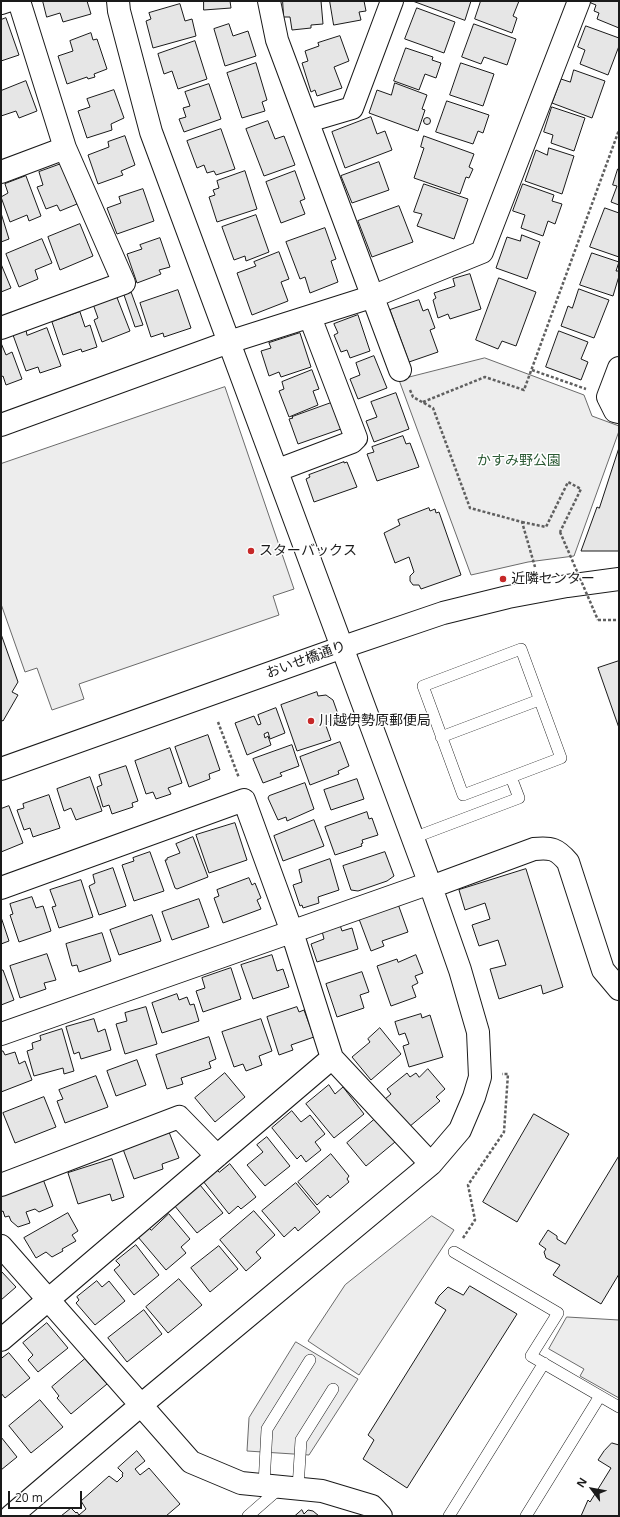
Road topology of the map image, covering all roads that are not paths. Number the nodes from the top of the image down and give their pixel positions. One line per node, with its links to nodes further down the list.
1 (7, 1): 7 (street)
2 (19, 1): 9 (street)
3 (118, 1): 14 (street)
4 (269, 1): 8 (street)
5 (392, 1): 8 (street)
6 (579, 1): 11 (street)
7 (1, 3)
8 (308, 121): 11 (street)
9 (65, 148): 10 (street); 13 (street)
10 (1, 172)
11 (374, 296): 12 (street); 16 (street)
12 (310, 316): 14 (street); 19 (street)
13 (1, 328)
14 (229, 342): 18 (street); 19 (street)
15 (619, 368): 17 (street)
16 (400, 370)
17 (614, 405)
18 (1, 425)
19 (278, 470): 21 (street)
20 (619, 579): 21 (street, おいせ橋通り)
21 (343, 647): 24 (street, おいせ橋通り); 26 (street)
22 (539, 700): 23 (lane); 23 (lane); 25 (lane)
23 (441, 737): 25 (lane)
24 (1, 769)
25 (511, 777): 26 (lane)
26 (414, 838): 27 (street)
27 (430, 885): 29 (street); 30 (street); 34 (street)
28 (1, 888): 29 (street)
29 (292, 932): 31 (street); 32 (street)
30 (619, 989)
31 (1, 1034)
32 (332, 1058): 33 (street); 34 (street)
33 (217, 1156): 35 (street); 38 (street)
34 (431, 1164): 44 (street)
35 (1, 1186)
36 (1, 1246): 38 (street)
37 (454, 1252): 41 (lane)
38 (49, 1300): 39 (street); 44 (street)
39 (1, 1340)
40 (310, 1360): 46 (lane)
41 (544, 1364): 43 (lane); 50 (lane)
42 (333, 1389): 46 (lane)
43 (600, 1396): 45 (lane); 51 (lane)
44 (141, 1405): 46 (street); 47 (street)
45 (619, 1407)
46 (281, 1486): 48 (lane); 49 (street)
47 (11, 1516)
48 (248, 1516)
49 (381, 1516)
50 (449, 1516)
51 (526, 1516)

